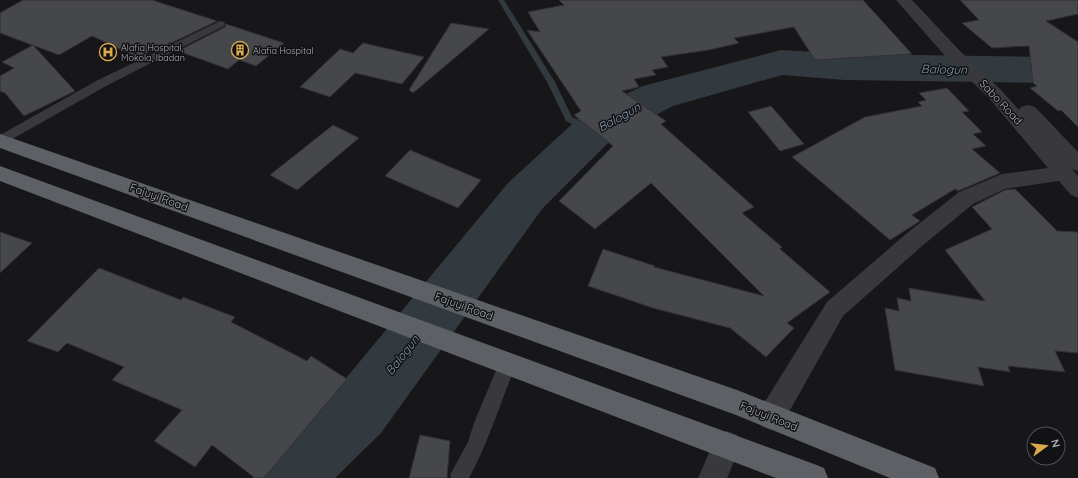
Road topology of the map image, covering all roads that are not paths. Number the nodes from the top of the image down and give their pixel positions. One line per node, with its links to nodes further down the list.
1 (904, 0): 4 (street, Sabo Road)
2 (912, 0): 4 (street, Sabo Road)
3 (220, 24): 5 (lane)
4 (958, 56): 7 (street, Sabo Road)
5 (0, 141): 9 (highway, Fajuyi Road)
6 (0, 173): 8 (highway)
7 (1073, 176): 9 (street)
8 (508, 362): 10 (highway); 11 (lane)
9 (771, 417): 14 (highway, Fajuyi Road)
10 (727, 444): 12 (street); 13 (highway)
11 (460, 475)
12 (712, 478)
13 (814, 478)
14 (925, 478)

